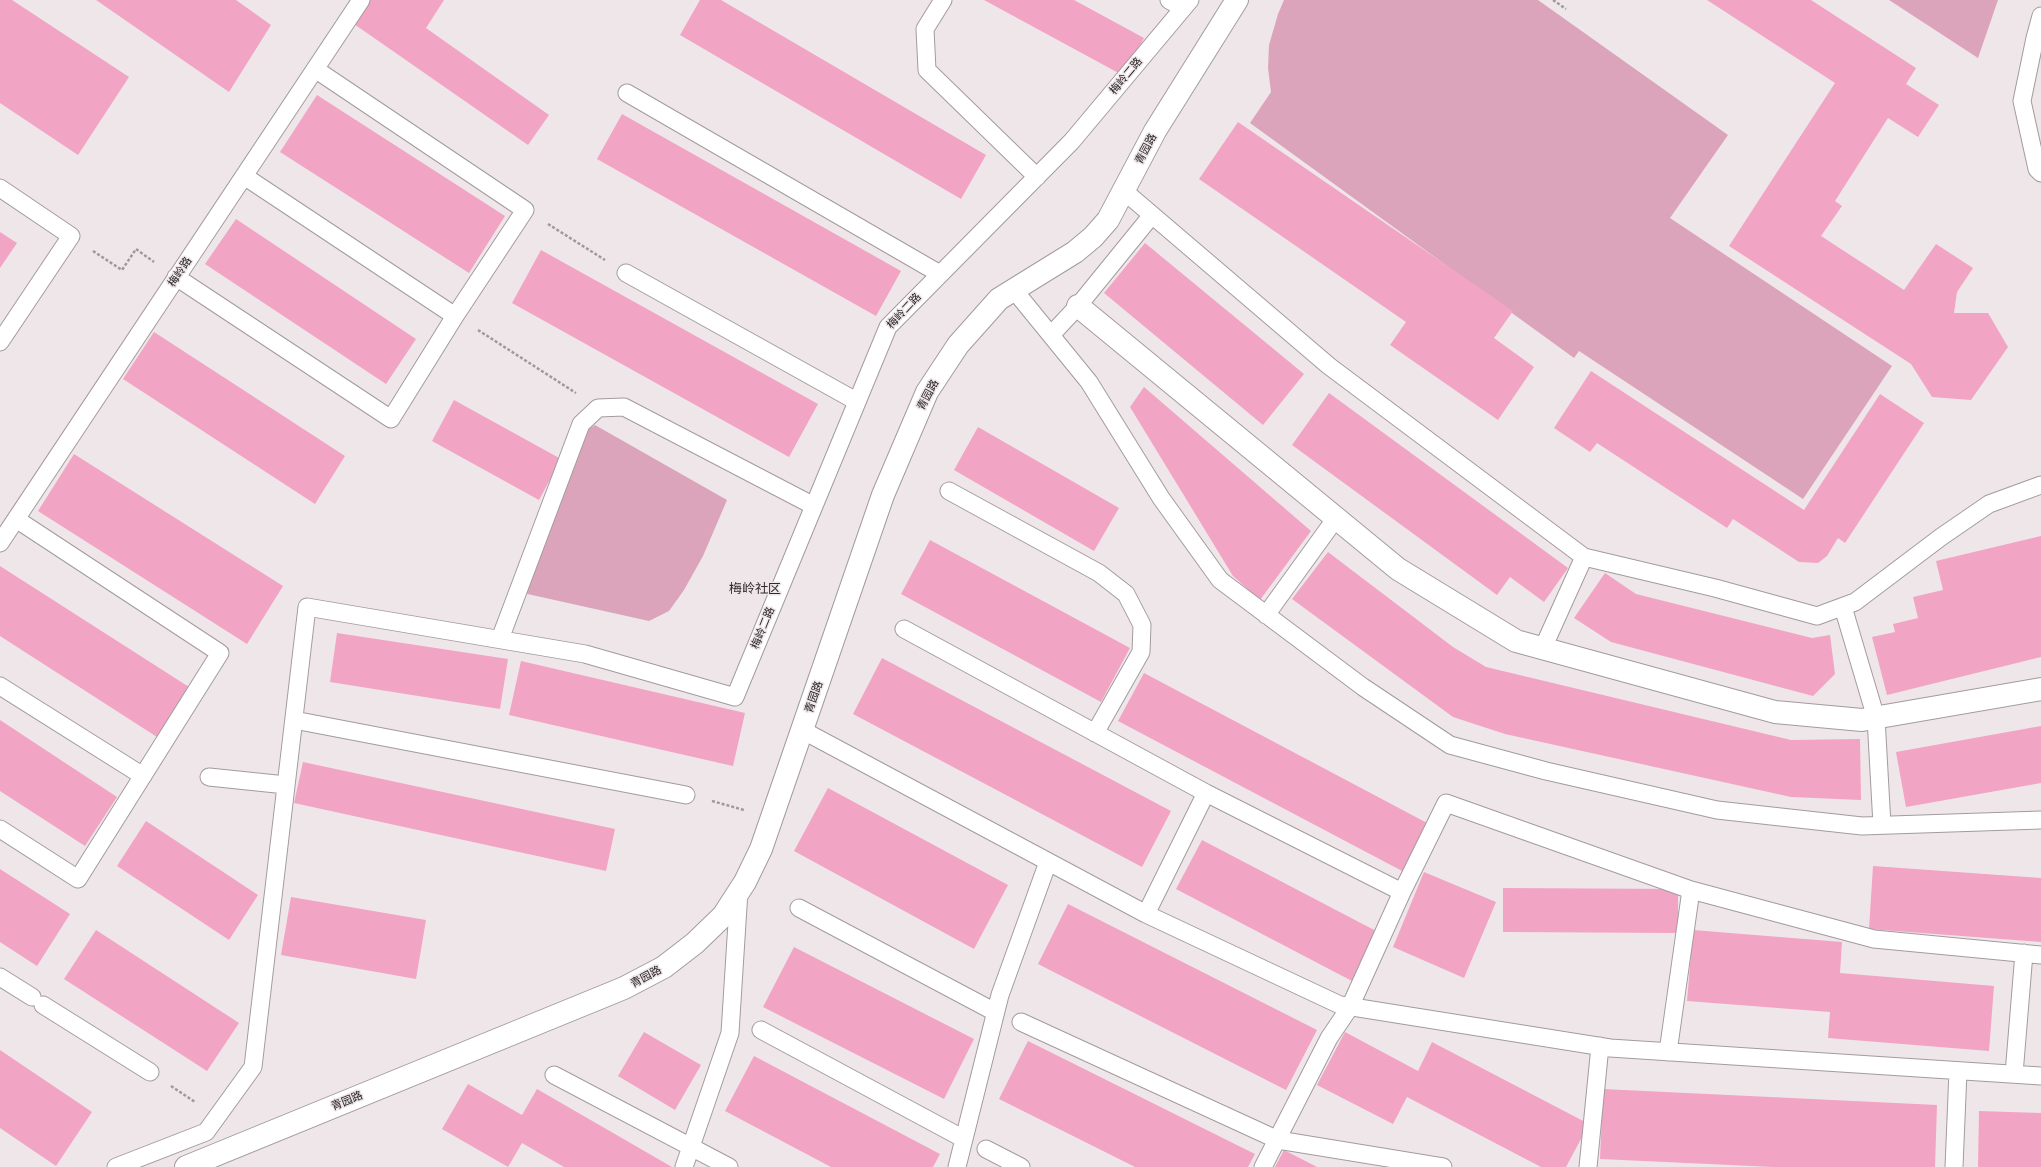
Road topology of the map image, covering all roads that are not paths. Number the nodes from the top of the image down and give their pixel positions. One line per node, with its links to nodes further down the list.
1 (361, 0): 6 (lane, 梅岭路)
2 (943, 0): 10 (lane)
3 (1237, 0): 12 (street, 青园路)
4 (1181, 3): 10 (lane, 梅岭二路)
5 (2041, 16): 8 (lane)
6 (315, 69): 9 (lane, 梅岭路); 19 (lane)
7 (627, 93): 15 (lane)
8 (2041, 173)
9 (244, 176): 16 (lane, 梅岭路); 19 (lane)
10 (1037, 177): 15 (lane, 梅岭二路)
11 (0, 188): 21 (lane)
12 (1124, 191): 13 (lane); 17 (street, 青园路)
13 (1152, 215): 18 (lane); 29 (lane)
14 (626, 273): 22 (lane)
15 (940, 274): 22 (lane, 梅岭二路)
16 (176, 277): 19 (lane); 27 (lane, 梅岭路)
17 (1014, 290): 20 (lane); 39 (street, 青园路)
18 (1078, 306): 20 (lane); 26 (street)
19 (455, 316)
20 (1051, 336): 31 (lane)
21 (0, 342)
22 (856, 402): 25 (lane, 梅岭二路)
23 (2041, 485): 30 (lane)
24 (949, 491): 40 (lane)
25 (814, 506): 33 (lane, 梅岭二路); 33 (lane)
26 (1336, 518): 31 (lane); 34 (street)
27 (16, 519): 28 (lane, 梅岭路); 41 (lane)
28 (0, 544)
29 (1584, 557): 30 (lane); 34 (lane)
30 (1843, 607): 37 (lane)
31 (1266, 615): 47 (lane)
32 (904, 629): 40 (lane)
33 (500, 639): 38 (lane)
34 (1543, 648): 37 (street)
35 (0, 686): 41 (lane)
36 (2041, 689): 37 (street)
37 (1876, 718): 47 (lane)
38 (294, 720): 43 (lane); 45 (lane)
39 (802, 730): 49 (lane); 51 (street, 青园路)
40 (1095, 733): 44 (lane)
41 (143, 776): 48 (lane)
42 (209, 777): 43 (lane)
43 (286, 785): 72 (lane)
44 (1206, 793): 52 (lane); 54 (lane)
45 (686, 795)
46 (2041, 820): 47 (lane)
47 (1882, 825)
48 (0, 829)
49 (1048, 862): 54 (lane); 58 (lane)
50 (1691, 890): 52 (lane); 55 (lane); 62 (lane)
51 (739, 891): 70 (lane); 73 (street, 青园路)
52 (1402, 892): 57 (lane)
53 (799, 908): 58 (lane)
54 (1146, 914): 57 (lane)
55 (2033, 954): 65 (lane)
56 (0, 977): 64 (lane)
57 (1350, 1007): 61 (lane); 69 (lane)
58 (995, 1012): 68 (lane)
59 (1022, 1022): 69 (lane)
60 (761, 1030): 68 (lane)
61 (1600, 1046): 62 (lane); 80 (lane)
62 (1668, 1052): 63 (lane)
63 (1958, 1071): 65 (lane); 81 (lane)
64 (150, 1072)
65 (2014, 1074): 67 (lane)
66 (554, 1075): 70 (lane)
67 (2041, 1076)
68 (964, 1139): 76 (lane)
69 (1278, 1140): 78 (lane); 79 (lane)
70 (691, 1147): 74 (lane); 75 (lane)
71 (986, 1149): 77 (lane)
72 (116, 1167)
73 (186, 1167)
74 (684, 1167)
75 (729, 1167)
76 (956, 1167)
77 (1021, 1167)
78 (1263, 1167)
79 (1443, 1167)
80 (1588, 1167)
81 (1954, 1167)

